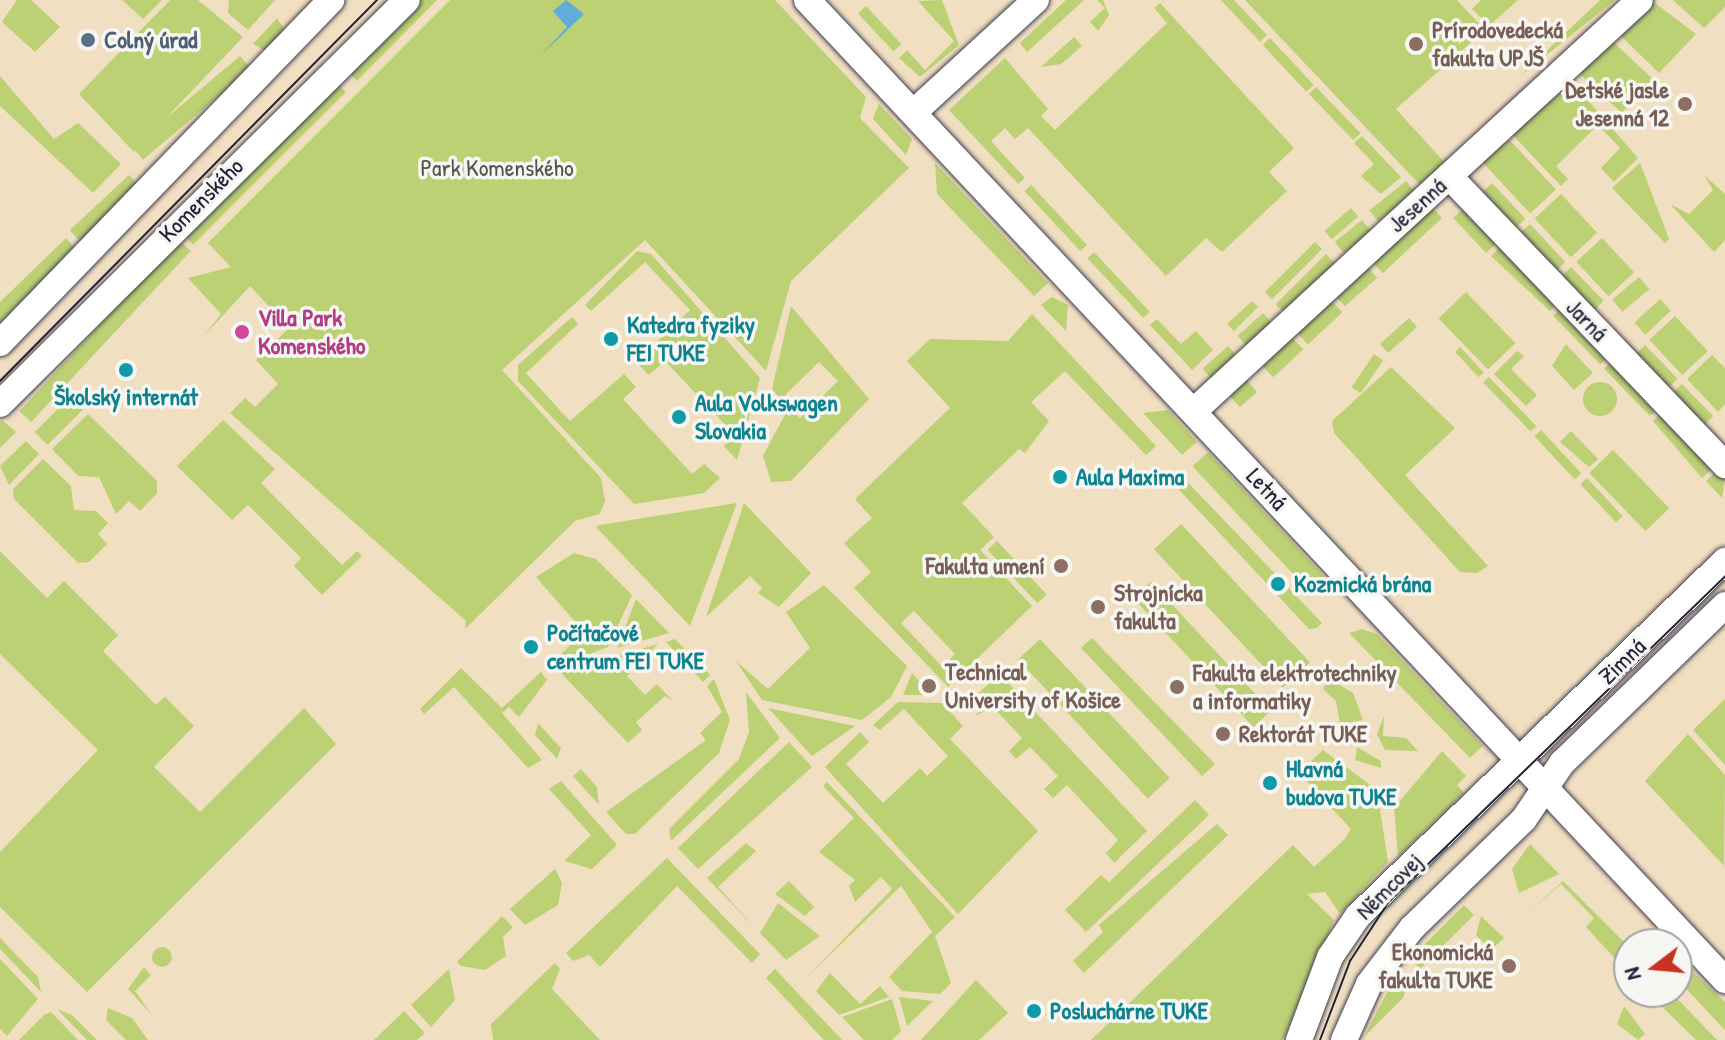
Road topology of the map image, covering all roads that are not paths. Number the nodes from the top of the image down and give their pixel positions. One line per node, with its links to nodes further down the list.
1 (331, 0): 8 (street, Komenského)
2 (407, 0): 9 (street, Komenského)
3 (807, 0): 6 (street, Letná)
4 (1036, 0): 6 (street)
5 (1640, 0): 7 (street, Jesenná)
6 (913, 113): 11 (street, Letná)
7 (1449, 176): 11 (street, Jesenná); 12 (street, Jarná)
8 (0, 343)
9 (13, 378): 10 (street, Komenského)
10 (0, 404)
11 (1194, 411): 15 (street, Letná)
12 (1725, 465)
13 (1725, 561): 15 (street, Zimná)
14 (1725, 605): 16 (street, Zimná)
15 (1519, 760): 16 (street, Letná); 18 (street, Němcovej)
16 (1545, 788): 17 (street, Letná); 19 (street, Němcovej)
17 (1725, 980)
18 (1299, 1040)
19 (1344, 1040)

